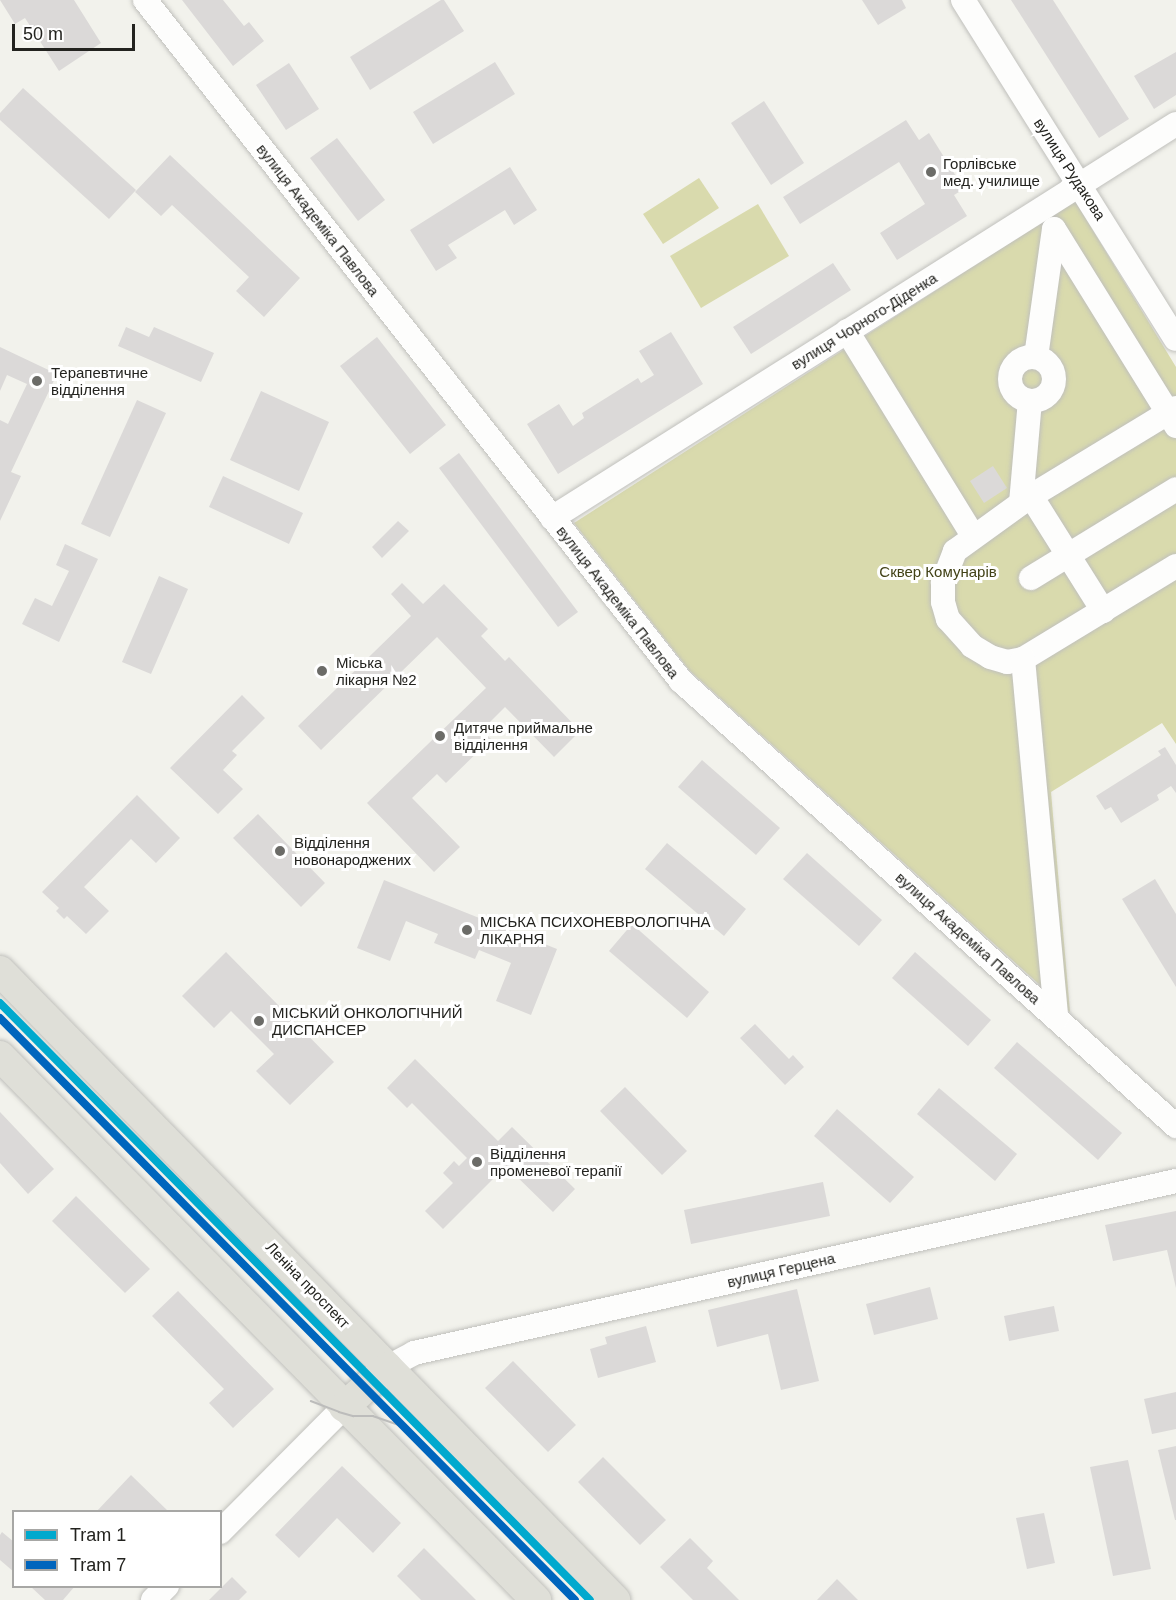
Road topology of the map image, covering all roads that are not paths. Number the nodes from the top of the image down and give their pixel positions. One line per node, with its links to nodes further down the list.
1 (145, 0): 12 (street, вулиця Академіка Павлова)
2 (963, 0): 4 (street, вулиця Рудакова)
3 (1176, 124): 4 (street, вулиця Чорного-Діденка)
4 (1080, 183): 5 (street, вулиця Чорного-Діденка); 6 (street, вулиця Рудакова)
5 (847, 331): 12 (street, вулиця Чорного-Діденка); 13 (street)
6 (1176, 339)
7 (1035, 357): 8 (street); 8 (street); 9 (street)
8 (1030, 401): 11 (street)
9 (1173, 416): 11 (street)
10 (1176, 489): 14 (street)
11 (1026, 499): 13 (street); 14 (street)
12 (552, 518): 20 (street, вулиця Академіка Павлова)
13 (973, 536): 18 (street)
14 (1068, 555): 16 (street); 17 (street)
15 (1176, 566): 17 (street)
16 (1031, 578)
17 (1103, 611): 18 (street)
18 (1023, 659): 20 (street)
19 (0, 971): 24 (main road, Леніна проспект)
20 (1056, 1018): 22 (street, вулиця Академіка Павлова)
21 (0, 1056): 25 (main road)
22 (1176, 1125)
23 (1176, 1181): 24 (street, вулиця Герцена)
24 (388, 1367): 25 (main road); 30 (main road, Леніна проспект)
25 (344, 1407): 26 (street); 28 (main road)
26 (222, 1530)
27 (165, 1588): 29 (street)
28 (530, 1598)
29 (153, 1600)
30 (615, 1600)

